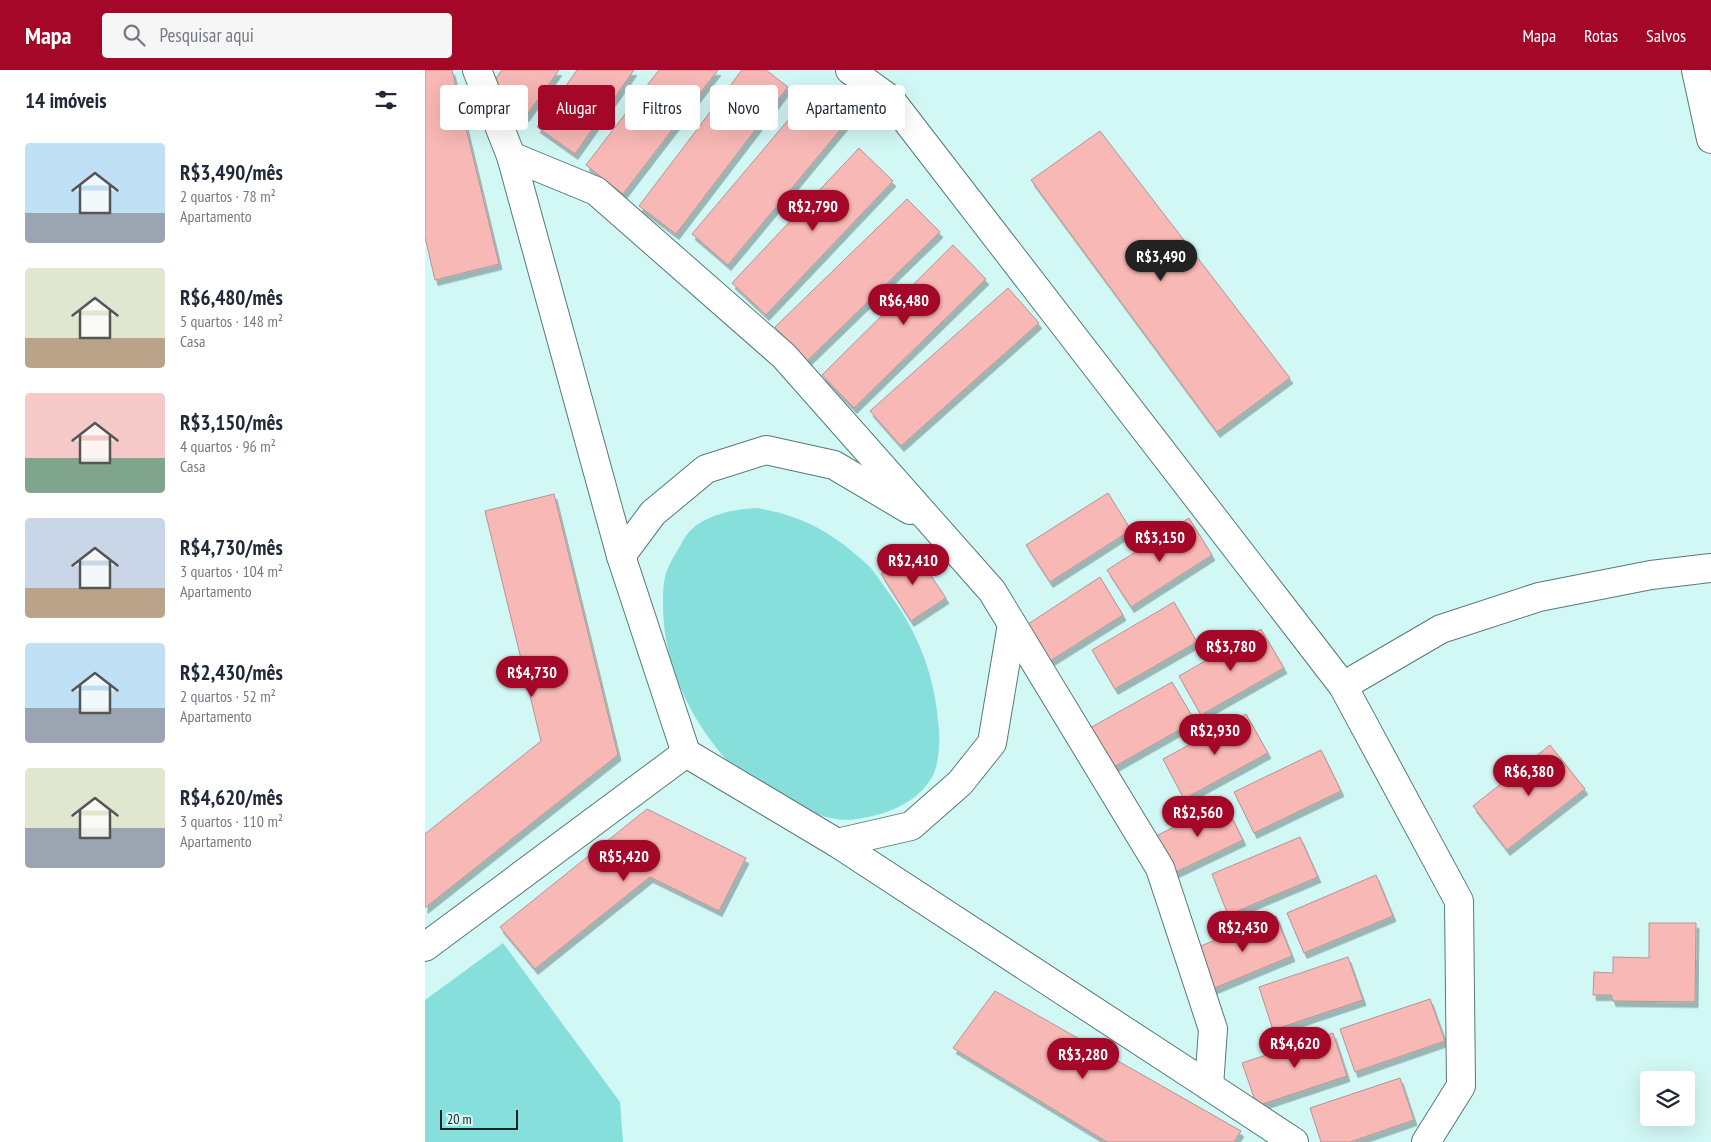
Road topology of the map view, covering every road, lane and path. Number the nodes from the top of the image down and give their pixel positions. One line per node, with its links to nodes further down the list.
1 (477, 70): 5 (street)
2 (850, 70): 10 (street)
3 (1696, 70): 4 (street)
4 (1711, 139)
5 (511, 156): 6 (street); 7 (street)
6 (931, 522): 7 (street); 9 (street)
7 (621, 556): 11 (street)
8 (1711, 568): 10 (street)
9 (1012, 624): 12 (street); 14 (street)
10 (1343, 686): 16 (street)
11 (686, 753): 12 (street); 13 (street)
12 (837, 843): 14 (street)
13 (425, 947)
14 (1209, 1086): 15 (street)
15 (1294, 1142)
16 (1426, 1142)

